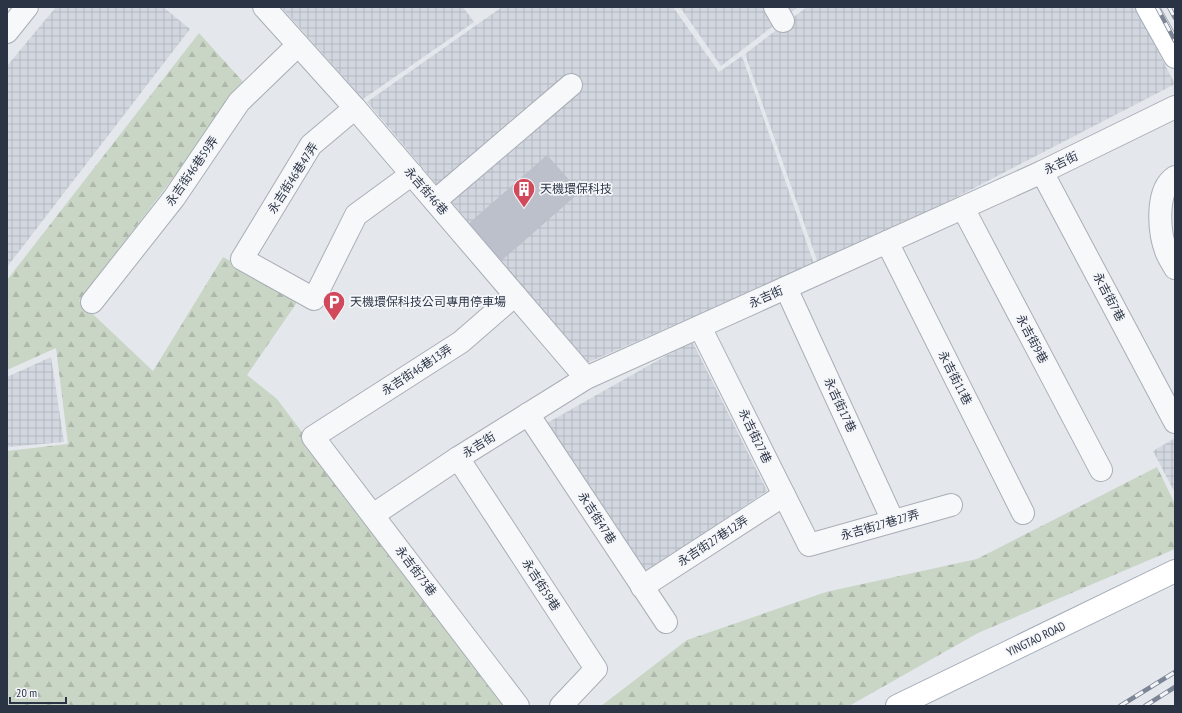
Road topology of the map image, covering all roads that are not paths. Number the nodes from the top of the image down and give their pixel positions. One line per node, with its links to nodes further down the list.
1 (27, 7): 4 (street)
2 (264, 7): 5 (street, 永吉街46巷)
3 (1147, 7): 6 (main road)
4 (7, 32)
5 (298, 45): 9 (street, 永吉街46巷); 19 (street, 永吉街46巷59弄)
6 (1175, 57)
7 (571, 85): 13 (street)
8 (1175, 107): 10 (street, 永吉街)
9 (355, 108): 11 (street, 永吉街46巷); 11 (street, 永吉街46巷47弄)
10 (1042, 172): 14 (street, 永吉街); 23 (street, 永吉街7巷)
11 (412, 174): 13 (street, 永吉街46巷)
12 (1175, 178): 16 (street)
13 (435, 201): 18 (street, 永吉街46巷)
14 (963, 208): 15 (street, 永吉街); 26 (street, 永吉街9巷)
15 (887, 242): 17 (street, 永吉街); 29 (street, 永吉街11巷)
16 (1175, 268)
17 (786, 288): 20 (street, 永吉街); 31 (street, 永吉街17巷)
18 (515, 296): 21 (street, 永吉街46巷); 24 (street, 永吉街46巷13弄)
19 (92, 302)
20 (700, 327): 21 (street, 永吉街); 27 (street, 永吉街27巷)
21 (586, 378): 22 (street, 永吉街)
22 (528, 414): 25 (street, 永吉街); 34 (street, 永吉街47巷)
23 (1175, 422)
24 (313, 436): 30 (street, 永吉街73巷)
25 (458, 458): 30 (street, 永吉街); 37 (street, 永吉街59巷)
26 (1101, 470)
27 (784, 495): 32 (street, 永吉街27巷); 34 (street, 永吉街27巷12弄)
28 (951, 505): 31 (street, 永吉街27巷27弄)
29 (1023, 513)
30 (373, 515): 36 (street, 永吉街73巷)
31 (893, 521): 32 (street, 永吉街27巷27弄)
32 (809, 545)
33 (1175, 571): 38 (main road, YINGTAO ROAD)
34 (642, 587): 35 (street, 永吉街47巷)
35 (666, 622)
36 (518, 706)
37 (561, 706)
38 (897, 706)

